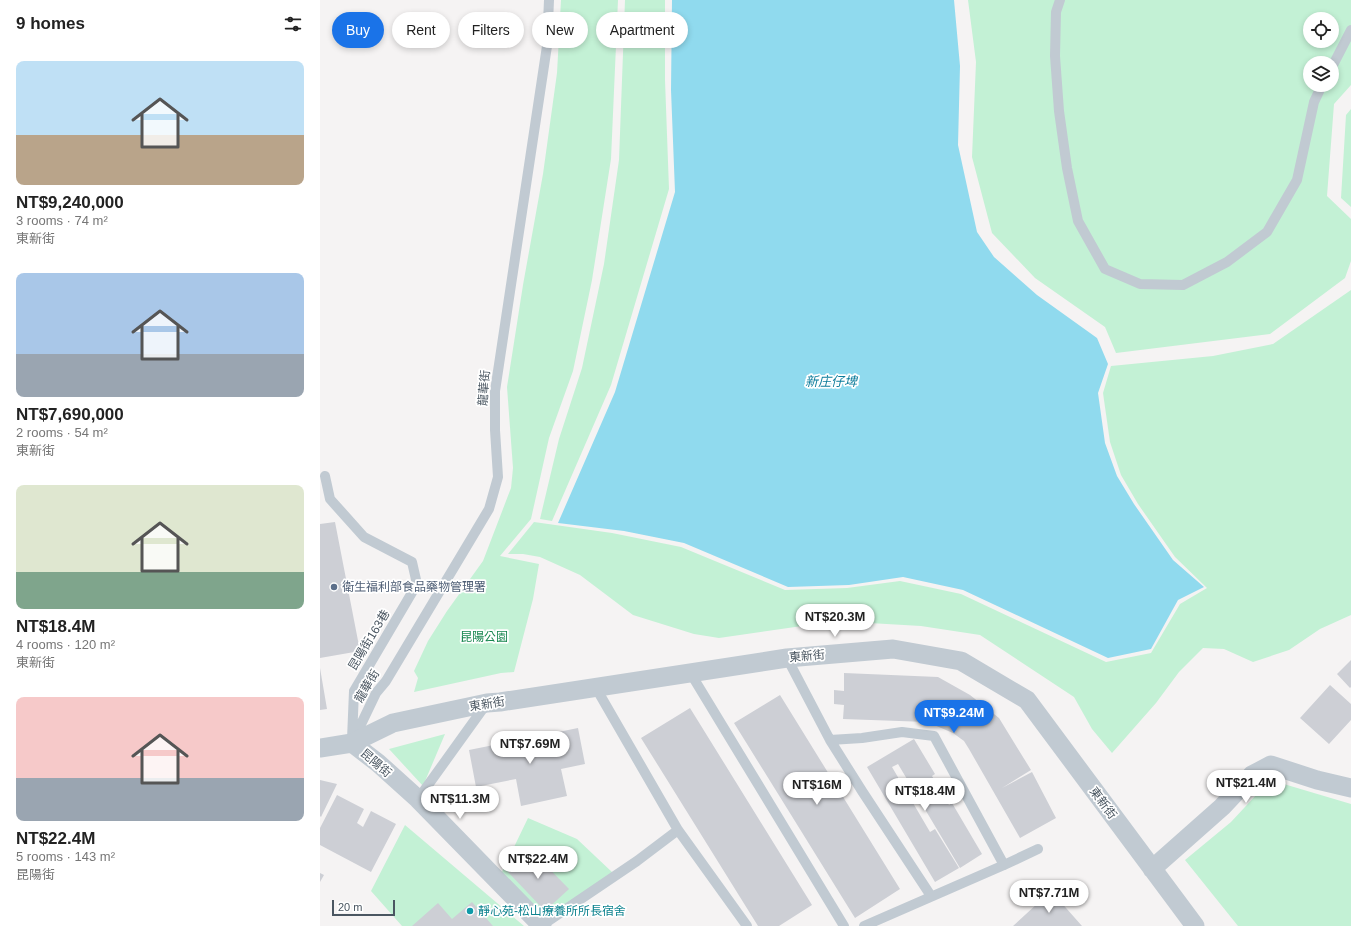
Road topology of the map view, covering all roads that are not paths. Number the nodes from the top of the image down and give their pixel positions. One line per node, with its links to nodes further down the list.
1 (549, 0): 12 (lane, 龍華街)
2 (1060, 0): 5 (lane)
3 (1351, 30): 4 (lane)
4 (1338, 56)
5 (1319, 92)
6 (325, 476): 12 (lane, 昆陽街163巷)
7 (786, 658): 8 (street, 東新街); 11 (lane); 19 (street, 東新街)
8 (691, 674): 9 (street, 東新街); 23 (lane)
9 (596, 688): 10 (street, 東新街); 16 (lane)
10 (487, 703): 12 (street, 東新街); 15 (lane)
11 (830, 740): 18 (lane); 20 (lane)
12 (352, 743): 13 (street, 昆陽街); 15 (street, 昆陽街)
13 (320, 748)
14 (1351, 788): 19 (street)
15 (418, 799): 21 (street, 昆陽街)
16 (678, 830): 21 (lane); 22 (lane)
17 (1038, 849): 18 (lane)
18 (1004, 865): 20 (lane)
19 (1152, 869): 25 (street, 東新街)
20 (931, 896): 24 (lane)
21 (541, 926)
22 (747, 926)
23 (844, 926)
24 (864, 926)
25 (1195, 926)

